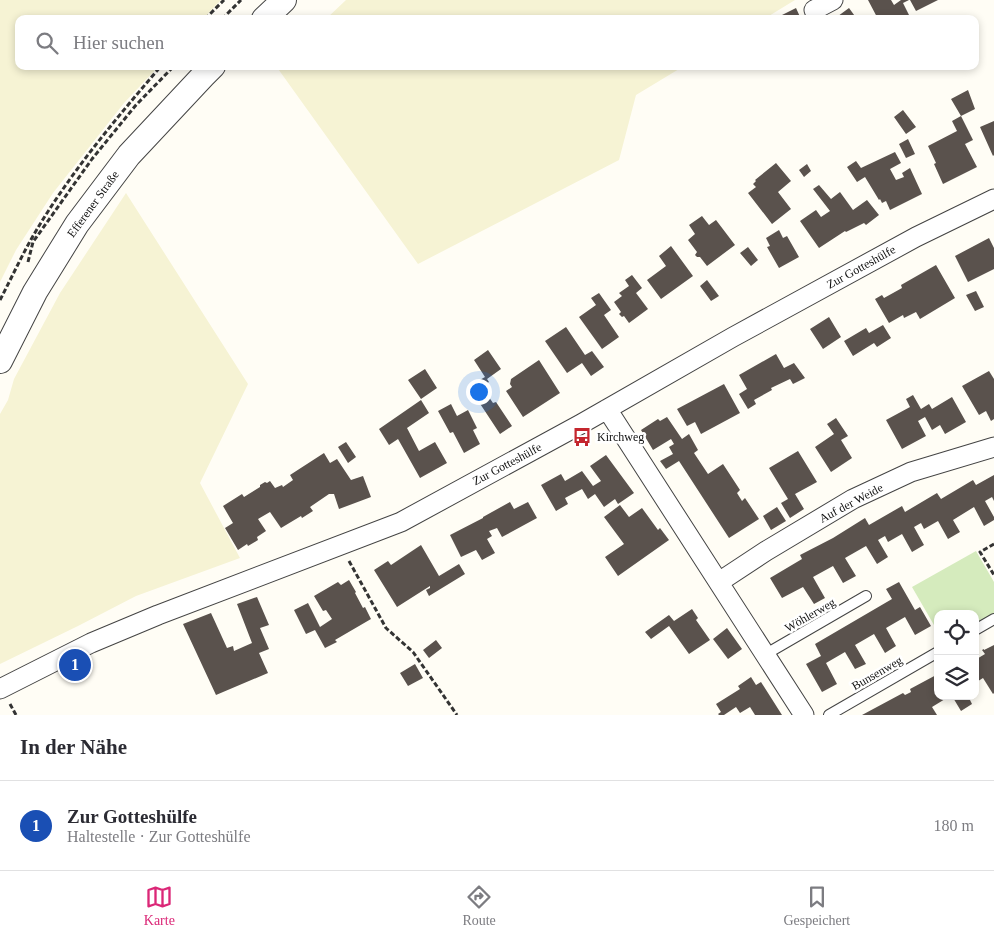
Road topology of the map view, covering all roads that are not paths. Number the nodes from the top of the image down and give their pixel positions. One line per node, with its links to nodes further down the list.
1 (284, 0): 4 (street)
2 (833, 0): 3 (street)
3 (814, 10)
4 (268, 15)
5 (209, 70): 7 (street, Efferener Straße)
6 (994, 199): 8 (street, Zur Gotteshülfe)
7 (0, 361)
8 (607, 409): 10 (street); 16 (street, Zur Gotteshülfe)
9 (994, 447): 10 (street, Auf der Weide)
10 (719, 582): 14 (street)
11 (866, 596): 14 (lane, Wöhlerweg)
12 (994, 619): 13 (lane)
13 (979, 628)
14 (766, 654): 17 (street)
15 (934, 654): 18 (lane, Bunsenweg)
16 (0, 689)
17 (804, 715)
18 (829, 715)

